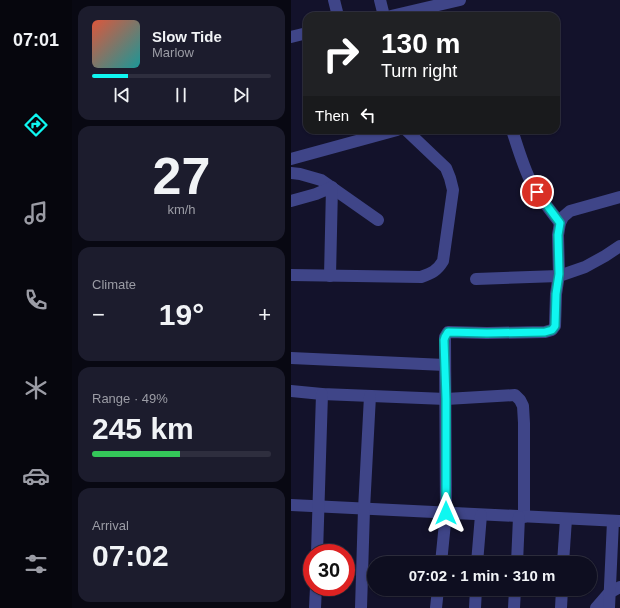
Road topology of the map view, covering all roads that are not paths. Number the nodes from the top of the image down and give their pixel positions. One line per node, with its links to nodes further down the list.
1 (334, 0): 5 (street)
2 (380, 0): 6 (street)
3 (460, 0): 4 (street)
4 (432, 4): 7 (street)
5 (337, 12)
6 (383, 12)
7 (405, 12)
8 (303, 35): 9 (street)
9 (291, 37)
10 (382, 134): 13 (street)
11 (410, 134): 24 (street)
12 (513, 134): 19 (street)
13 (291, 159)
14 (291, 173): 15 (street)
15 (332, 187): 17 (street); 18 (street); 24 (street)
16 (620, 197): 19 (street)
17 (291, 201)
18 (377, 220)
19 (560, 223): 25 (street)
20 (620, 246): 22 (street)
21 (620, 253): 22 (street)
22 (605, 256): 25 (street)
23 (291, 275): 24 (street)
24 (329, 276)
25 (559, 276): 26 (street); 28 (street)
26 (476, 279)
27 (291, 358): 28 (street)
28 (445, 364): 32 (street)
29 (291, 391): 30 (street)
30 (322, 394): 31 (street); 34 (street)
31 (370, 396): 32 (street); 35 (street)
32 (446, 399): 36 (street); 38 (street)
33 (291, 506): 34 (street)
34 (319, 506): 35 (street); 41 (street)
35 (364, 509): 36 (street); 54 (street)
36 (446, 513): 37 (street); 42 (street)
37 (481, 515): 38 (street); 43 (street)
38 (522, 517): 39 (street); 44 (street)
39 (566, 519): 40 (street); 45 (street)
40 (617, 521): 47 (street)
41 (317, 544)
42 (442, 556)
43 (478, 556)
44 (518, 556)
45 (563, 556)
46 (620, 587): 47 (street)
47 (609, 593): 59 (street); 60 (street)
48 (316, 596): 53 (street)
49 (437, 596): 55 (street)
50 (476, 596): 56 (street)
51 (515, 596): 57 (street)
52 (562, 596): 58 (street)
53 (315, 608)
54 (361, 608)
55 (436, 608)
56 (475, 608)
57 (514, 608)
58 (561, 608)
59 (596, 608)
60 (609, 608)

